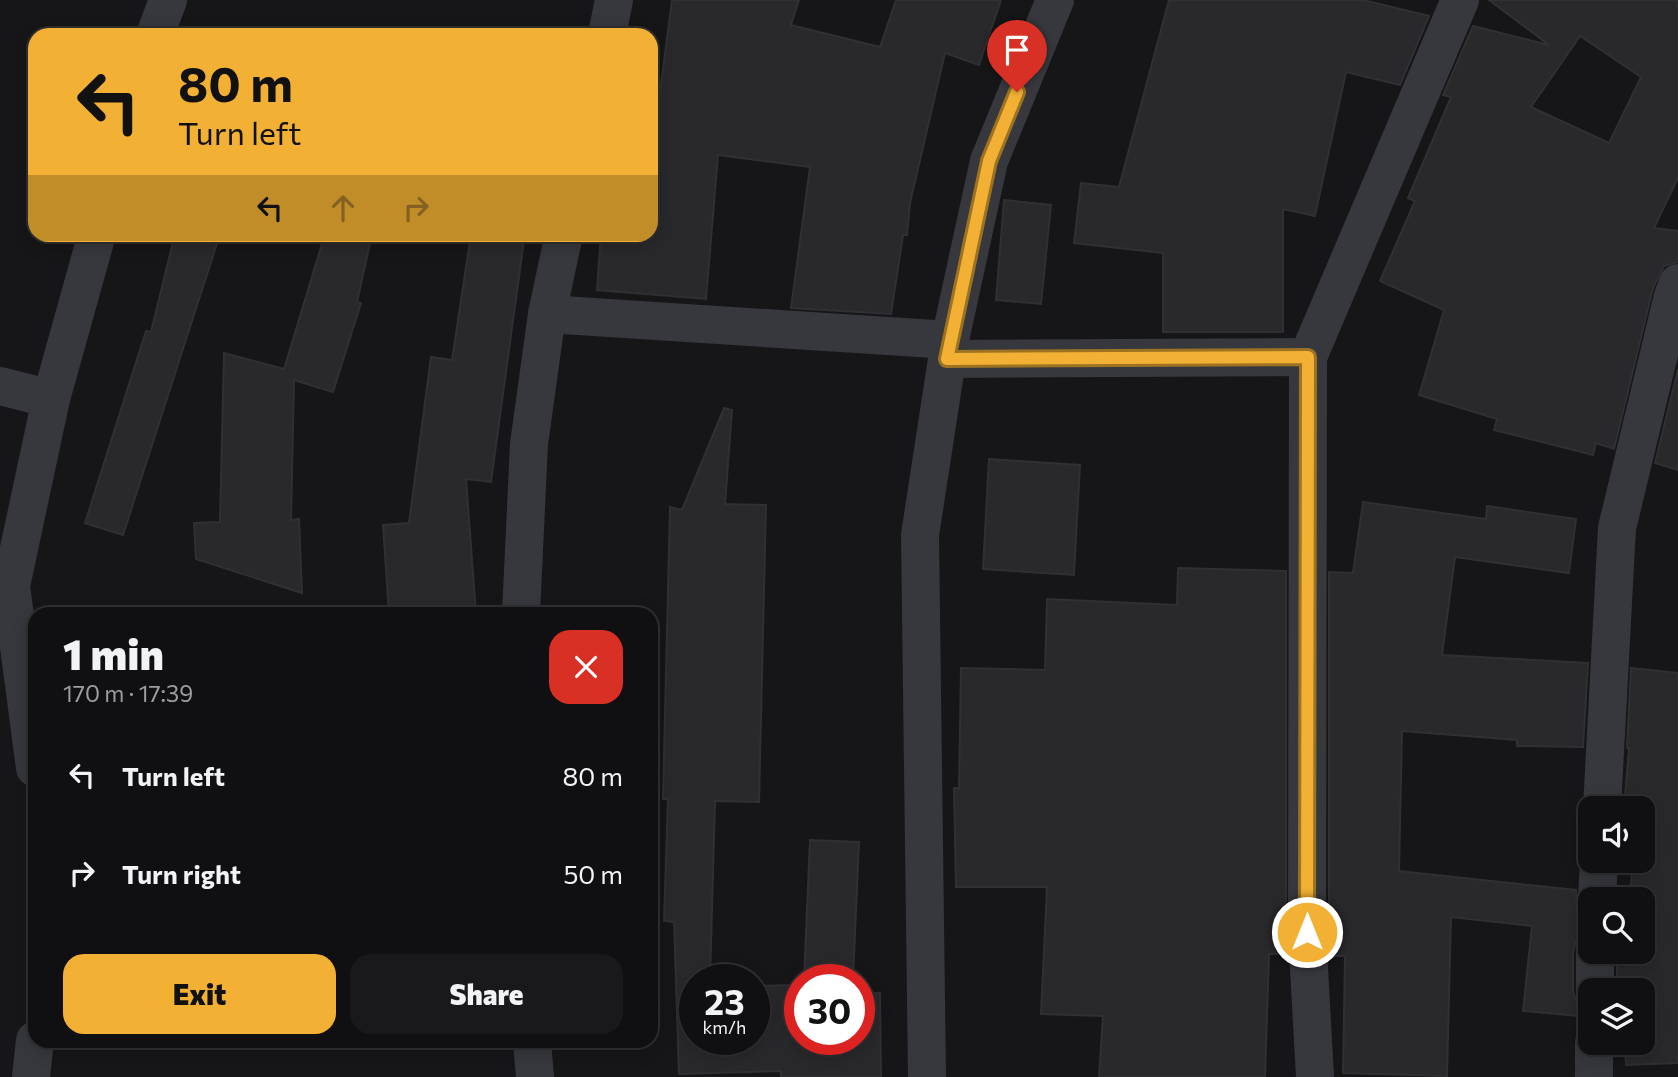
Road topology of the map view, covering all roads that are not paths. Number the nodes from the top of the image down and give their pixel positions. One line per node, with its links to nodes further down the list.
1 (168, 0): 5 (street)
2 (614, 0): 6 (street)
3 (1055, 0): 11 (street)
4 (1460, 0): 12 (street)
5 (158, 28)
6 (608, 28)
7 (95, 242): 14 (street)
8 (562, 242): 10 (street)
9 (1678, 283): 17 (street)
10 (547, 314): 11 (street); 15 (street)
11 (948, 349): 12 (street); 23 (street)
12 (1308, 357): 24 (street)
13 (0, 386): 14 (street)
14 (51, 398): 16 (street)
15 (521, 607)
16 (28, 715)
17 (1603, 796)
18 (34, 1048): 21 (street)
19 (532, 1048): 22 (street)
20 (1594, 1055): 25 (street)
21 (31, 1077)
22 (536, 1077)
23 (927, 1077)
24 (1315, 1077)
25 (1594, 1077)

